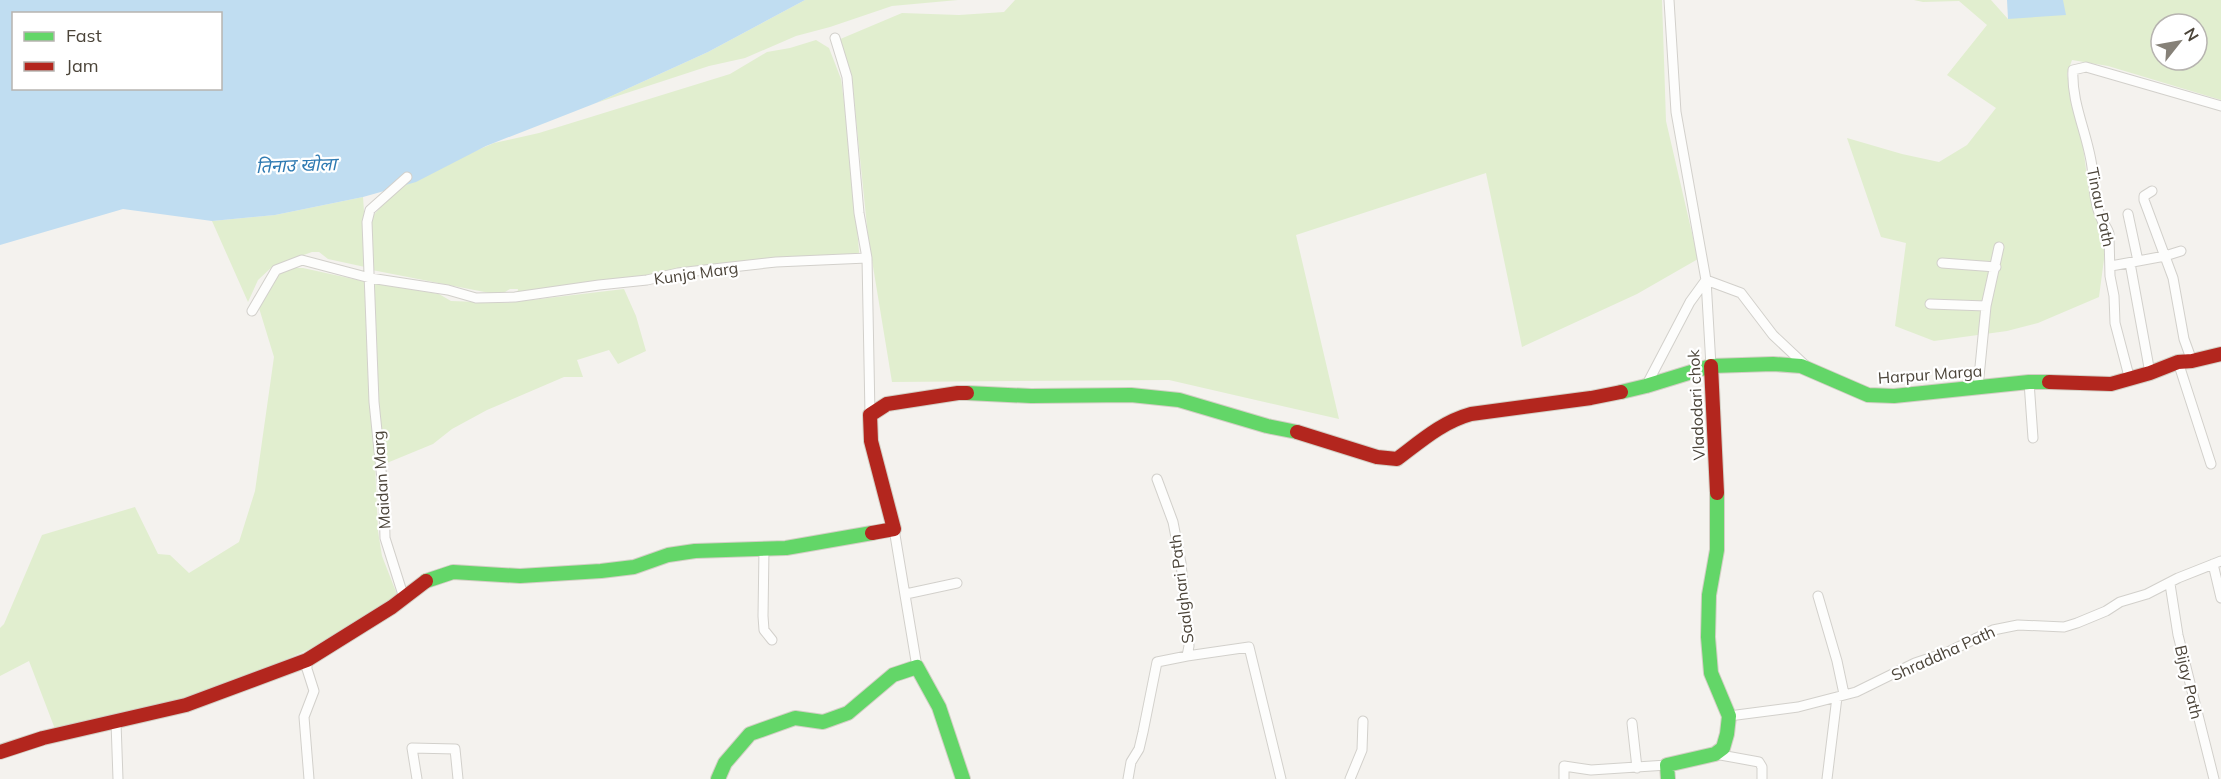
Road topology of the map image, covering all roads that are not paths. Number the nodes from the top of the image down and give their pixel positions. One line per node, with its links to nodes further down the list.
1 (1670, 0): 16 (street, Vladodari chok)
2 (835, 38): 10 (street)
3 (2221, 106): 13 (street, Tinau Path)
4 (407, 177): 15 (street)
5 (2152, 191): 9 (street)
6 (2128, 214): 11 (street, Tinau Path)
7 (1999, 247): 14 (street)
8 (2181, 251): 9 (street)
9 (2165, 256): 11 (street); 21 (street)
10 (867, 258): 15 (street, Kunja Marg); 29 (street)
11 (2134, 262): 13 (street); 24 (street, Tinau Path)
12 (1942, 263): 14 (street)
13 (2111, 266): 25 (street, Tinau Path)
14 (1996, 267): 18 (street)
15 (370, 278): 19 (street); 40 (street, Maidan Marg)
16 (1706, 280): 22 (street, Vladodari chok); 23 (street); 27 (street)
17 (1930, 304): 18 (street)
18 (1986, 306): 28 (street)
19 (252, 311)
20 (2221, 354): 21 (street, Harpur Marga)
21 (2185, 361): 24 (street, Harpur Marga); 31 (street)
22 (1712, 366): 23 (street, Harpur Marga); 27 (street, Harpur Marga); 47 (street, Vladodari chok)
23 (1812, 372): 28 (street, Harpur Marga)
24 (2150, 374): 25 (street, Harpur Marga)
25 (2130, 380): 26 (street, Harpur Marga)
26 (2028, 382): 28 (street, Harpur Marga); 30 (street)
27 (1646, 386): 29 (street, Harpur Marga)
28 (1978, 387)
29 (870, 415): 33 (street)
30 (2033, 438)
31 (2211, 464)
32 (1157, 479): 43 (street, Saalghari Path)
33 (894, 529): 34 (street); 38 (street)
34 (764, 549): 40 (street); 42 (street)
35 (2217, 563): 37 (street, Shraddha Path); 41 (street)
36 (957, 583): 38 (street)
37 (2170, 584): 46 (street, Shraddha Path); 67 (street, Bijay Path)
38 (906, 594): 45 (street)
39 (1818, 596): 46 (street)
40 (404, 598): 44 (street)
41 (2221, 598)
42 (772, 640)
43 (1188, 656): 61 (street, Saalghari Path); 62 (street)
44 (307, 660): 49 (street); 56 (street)
45 (917, 667): 59 (street); 60 (street)
46 (1840, 695): 47 (street, Shraddha Path); 66 (street)
47 (1729, 716): 52 (street)
48 (1363, 721): 63 (street)
49 (116, 722): 51 (street); 55 (street)
50 (1632, 723): 53 (street)
51 (0, 752)
52 (1715, 754): 54 (street); 65 (street)
53 (1637, 768): 54 (street); 64 (street)
54 (1668, 772)
55 (118, 779)
56 (309, 779)
57 (417, 779): 58 (street)
58 (458, 779)
59 (718, 779)
60 (963, 779)
61 (1128, 779)
62 (1281, 779)
63 (1350, 779)
64 (1564, 779)
65 (1762, 779)
66 (1827, 779)
67 (2214, 779)

